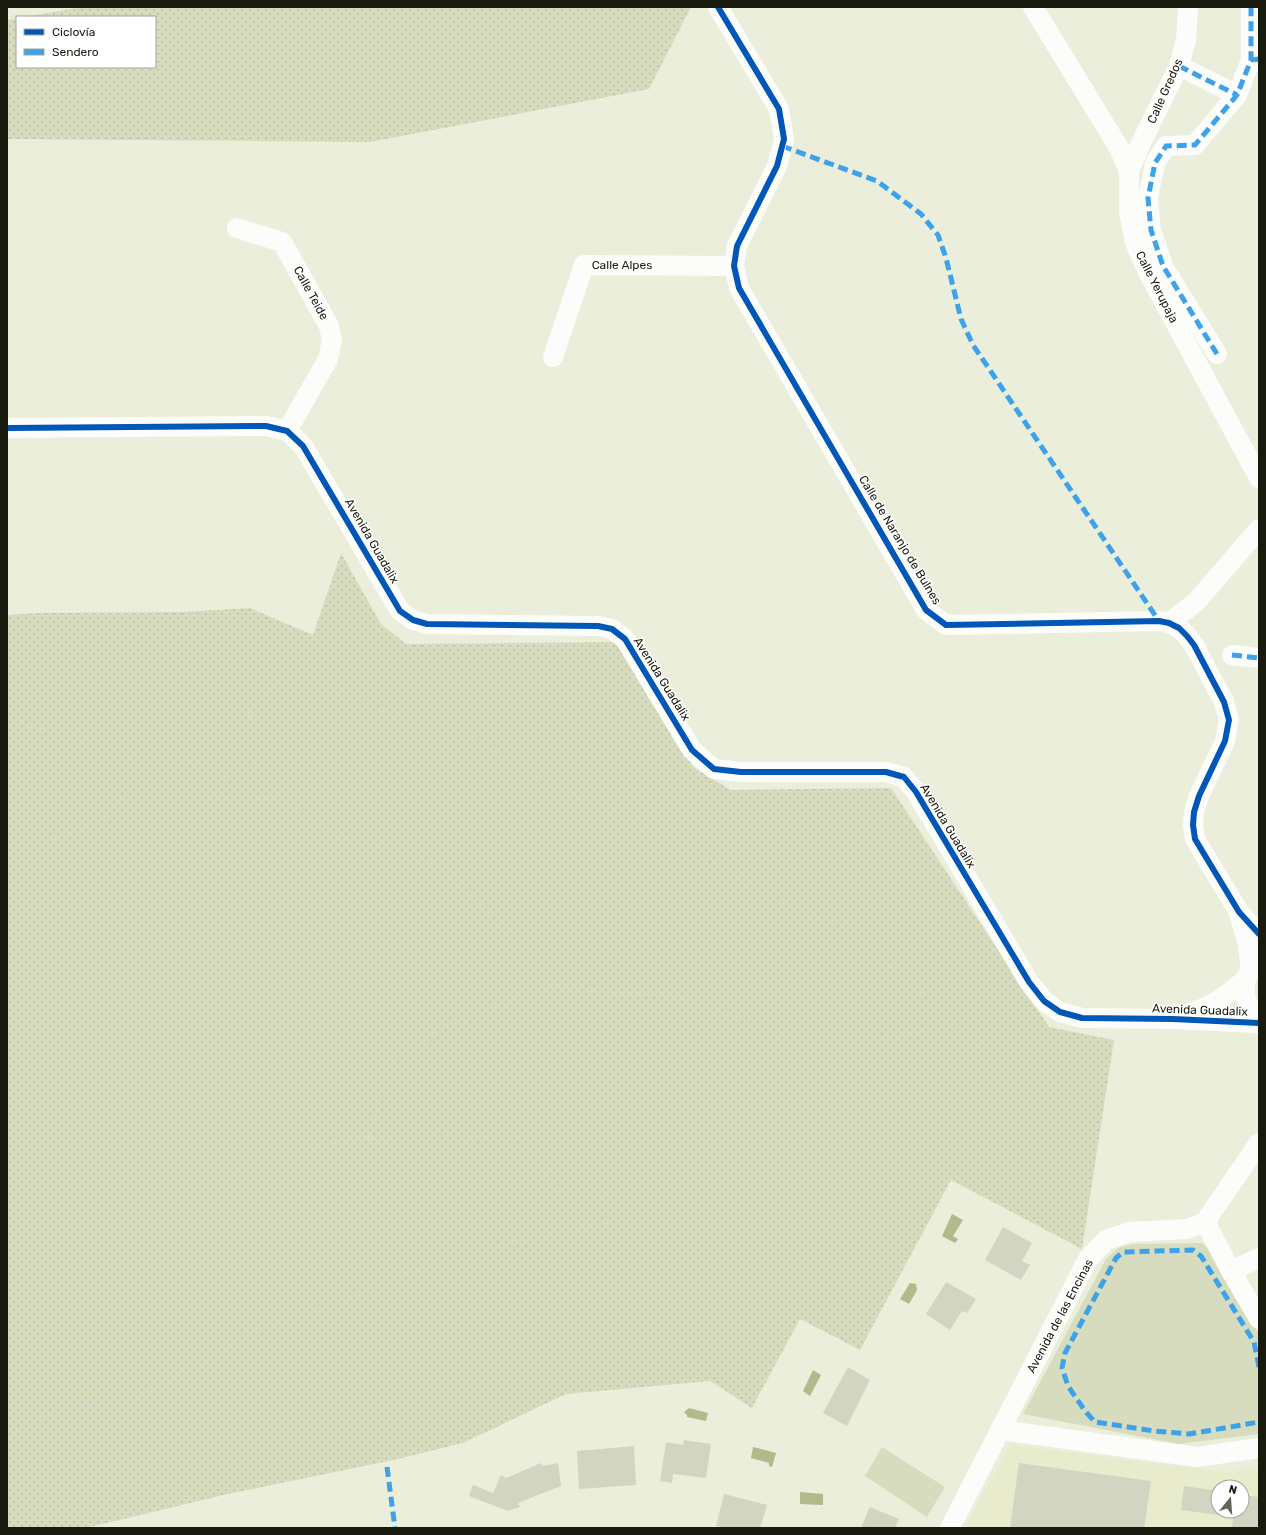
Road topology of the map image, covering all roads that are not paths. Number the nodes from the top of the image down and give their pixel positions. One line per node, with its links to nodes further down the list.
1 (718, 7): 10 (street, Calle de Naranjo de Bulnes)
2 (1033, 7): 8 (street, Calle Yerupaja)
3 (1188, 7): 6 (street, Calle Gredos)
4 (1251, 7): 5 (street)
5 (1255, 60): 7 (street)
6 (1179, 66): 7 (street); 8 (street, Calle Gredos)
7 (1237, 95): 11 (street)
8 (1129, 171): 15 (street, Calle Yerupaja)
9 (237, 228): 14 (street, Calle Teide)
10 (734, 266): 12 (street, Calle Alpes); 18 (street, Calle de Naranjo de Bulnes)
11 (1217, 354)
12 (553, 357)
13 (7, 428): 14 (street)
14 (288, 431): 26 (street, Avenida Guadalix)
15 (1259, 478)
16 (1259, 529): 17 (street)
17 (1196, 602): 18 (street); 19 (street)
18 (1169, 623): 19 (street, Calle de Naranjo de Bulnes)
19 (1188, 636): 22 (street, Calle de Naranjo de Bulnes)
20 (1232, 655): 21 (street)
21 (1259, 658)
22 (1239, 912): 23 (street, Calle de Naranjo de Bulnes); 24 (street, Calle de Naranjo de Bulnes)
23 (1259, 934)
24 (1252, 970): 25 (street, Calle de Naranjo de Bulnes); 26 (street, Avenida Guadalix)
25 (1259, 1018)
26 (1173, 1019): 27 (street, Avenida Guadalix)
27 (1259, 1023)
28 (1259, 1143): 29 (street)
29 (1205, 1222): 31 (street); 33 (street, Avenida de las Encinas)
30 (1259, 1258): 31 (street)
31 (1231, 1271): 32 (street)
32 (1259, 1319)
33 (1000, 1430): 34 (street); 35 (street, Avenida de las Encinas)
34 (1259, 1448)
35 (950, 1528)

